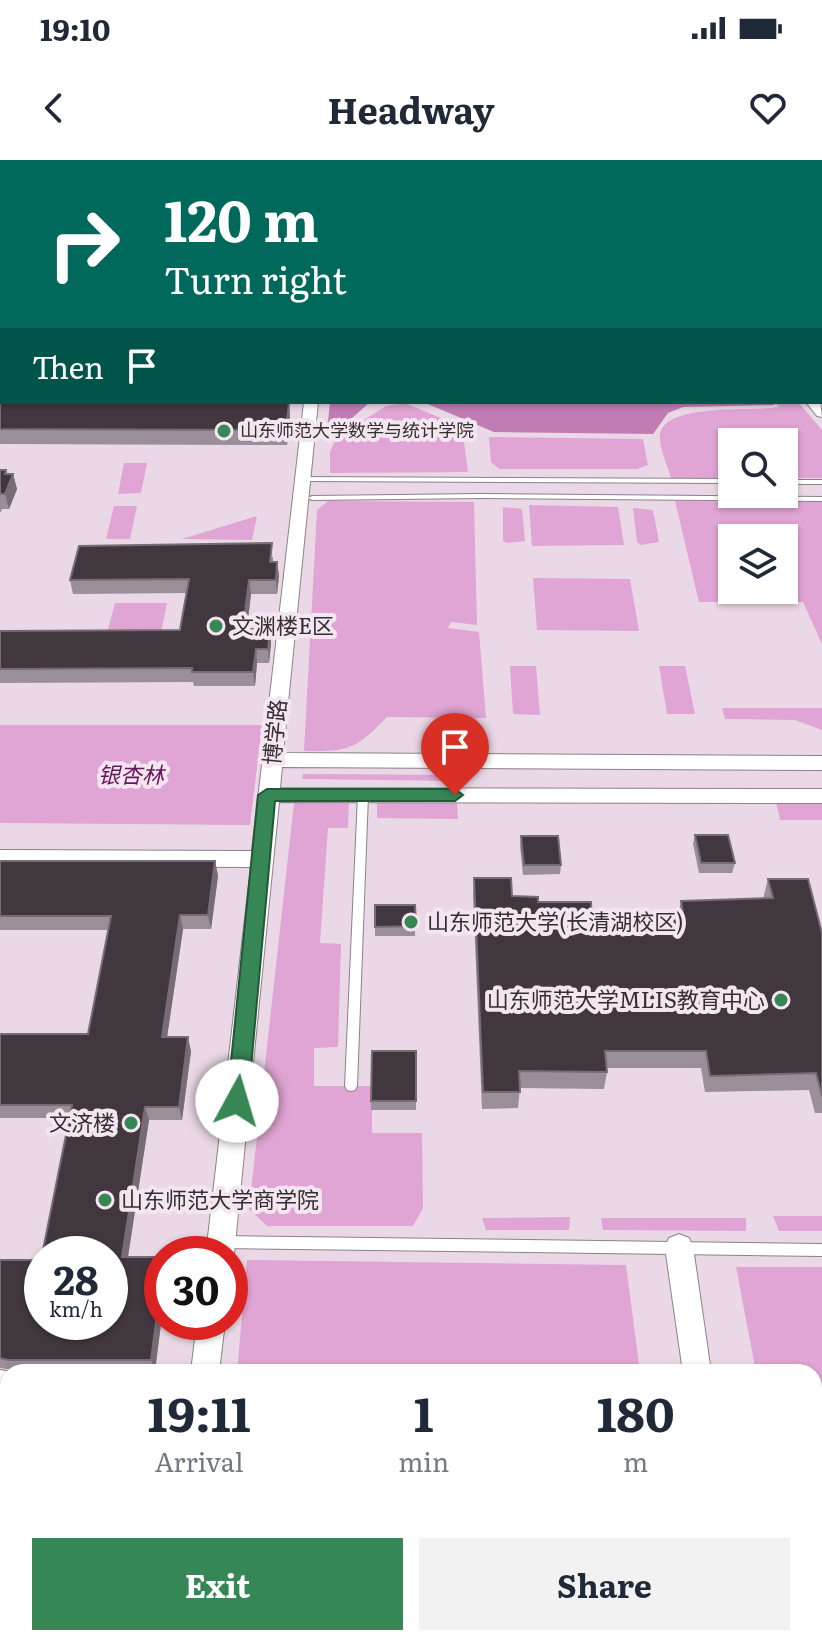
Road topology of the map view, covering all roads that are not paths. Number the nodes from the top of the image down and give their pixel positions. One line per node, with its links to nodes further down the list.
1 (311, 404): 5 (street, 博学路)
2 (718, 481): 5 (lane)
3 (798, 482): 4 (lane)
4 (822, 482)
5 (308, 489): 6 (lane); 7 (street, 博学路)
6 (822, 499)
7 (272, 760): 8 (street); 9 (street, 博学路)
8 (822, 763)
9 (267, 795): 10 (street); 13 (street, 博学路)
10 (363, 795): 11 (street); 14 (lane)
11 (822, 796)
12 (0, 858): 13 (street)
13 (261, 859): 15 (street, 博学路)
14 (351, 1086)
15 (222, 1236)
16 (679, 1247): 17 (lane); 18 (lane); 21 (street)
17 (248, 1248)
18 (822, 1250)
19 (209, 1340): 20 (street)
20 (206, 1364)
21 (696, 1364)

